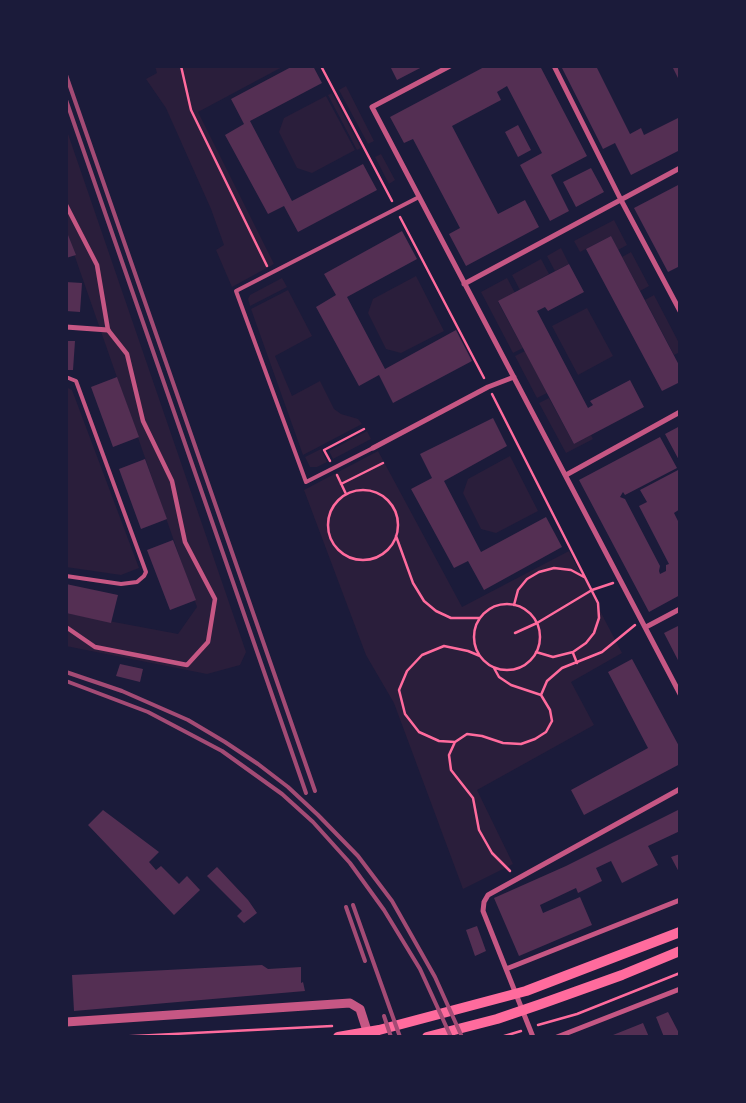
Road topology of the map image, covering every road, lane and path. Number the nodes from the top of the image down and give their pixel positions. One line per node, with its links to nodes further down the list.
1 (181, 66): 10 (path)
2 (321, 66): 9 (path)
3 (450, 66): 6 (street)
4 (554, 66): 7 (street)
5 (680, 168): 7 (street)
6 (419, 197): 9 (lane); 11 (street)
7 (621, 200): 11 (street); 12 (street)
8 (66, 205): 14 (street)
9 (396, 209): 10 (lane); 17 (path)
10 (270, 273): 19 (lane)
11 (464, 284): 15 (street)
12 (680, 311)
13 (66, 327): 14 (street)
14 (108, 330): 33 (street)
15 (514, 377): 17 (street); 21 (street)
16 (66, 378): 24 (lane)
17 (488, 387): 19 (street); 25 (path)
18 (680, 412): 21 (street)
19 (373, 448)
20 (383, 463): 22 (path)
21 (566, 475): 26 (street)
22 (341, 484)
23 (396, 536): 23 (path); 30 (path)
24 (66, 576)
25 (586, 578): 27 (path); 28 (path)
26 (621, 580): 27 (path); 31 (street)
27 (592, 590): 32 (path); 37 (path)
28 (514, 605): 30 (path); 32 (path)
29 (680, 609): 34 (street)
30 (480, 618): 38 (path)
31 (642, 619): 34 (street); 39 (path)
32 (537, 623): 35 (path); 36 (path)
33 (66, 627)
34 (646, 627): 41 (street)
35 (515, 633)
36 (536, 652): 37 (path); 40 (path)
37 (573, 652): 39 (path)
38 (480, 656): 40 (path); 43 (path)
39 (577, 663): 42 (path)
40 (493, 667): 42 (path)
41 (680, 694)
42 (541, 695): 43 (path)
43 (455, 742): 45 (path)
44 (680, 789): 45 (street)
45 (519, 880): 49 (street)
46 (680, 900): 49 (street)
47 (680, 932): 55 (main road)
48 (680, 951): 58 (main road)
49 (506, 969): 60 (street)
50 (680, 973): 53 (path)
51 (680, 989): 61 (street)
52 (66, 1022): 57 (street)
53 (531, 1028)
54 (522, 1030): 59 (path)
55 (338, 1031): 56 (path)
56 (114, 1037)
57 (369, 1037)
58 (427, 1037)
59 (501, 1037)
60 (533, 1037)
61 (557, 1037)

